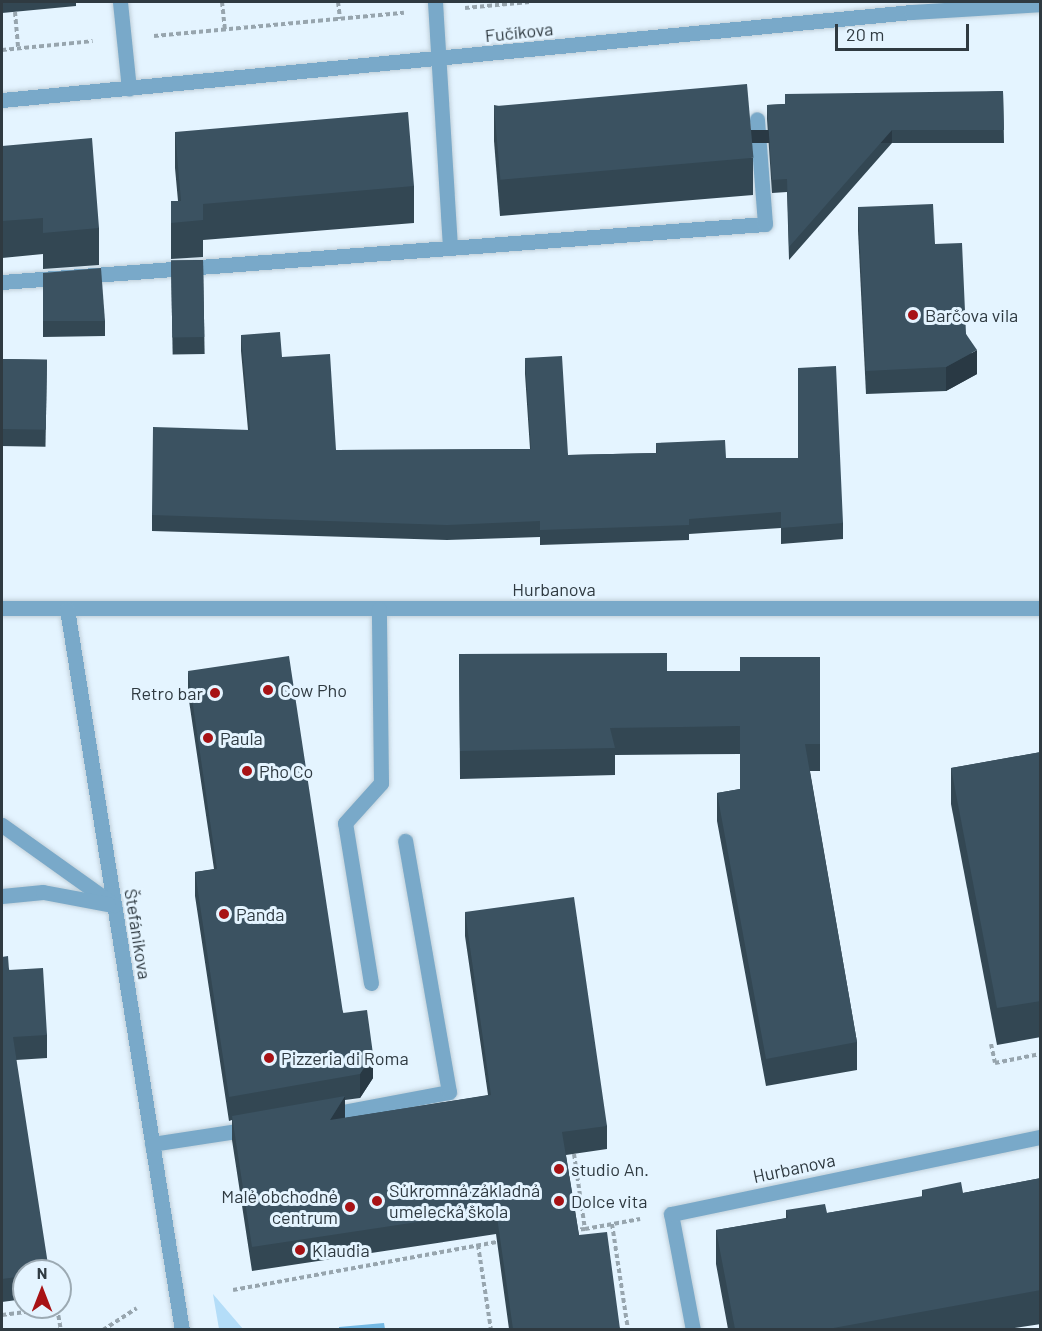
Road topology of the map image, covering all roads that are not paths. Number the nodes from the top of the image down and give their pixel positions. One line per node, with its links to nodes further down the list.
1 (120, 2): 6 (street)
2 (1041, 4): 4 (street, Fučíkova)
3 (435, 6): 5 (street)
4 (910, 7): 5 (street, Fučíkova)
5 (440, 60): 6 (street, Fučíkova); 9 (street)
6 (129, 89): 7 (street, Fučíkova)
7 (2, 100)
8 (757, 119): 9 (street)
9 (450, 248): 10 (street)
10 (2, 282)
11 (2, 608): 13 (street)
12 (1041, 608): 14 (street, Hurbanova)
13 (67, 609): 14 (street, Hurbanova); 18 (street, Štefánikova)
14 (379, 609): 19 (street)
15 (2, 825): 18 (street)
16 (405, 841): 20 (street)
17 (2, 896): 18 (street)
18 (114, 905): 23 (street, Štefánikova)
19 (371, 983)
20 (313, 1117)
21 (268, 1126): 23 (street)
22 (1041, 1137): 25 (street, Hurbanova)
23 (153, 1144): 24 (street, Štefánikova)
24 (182, 1329)
25 (693, 1329)

